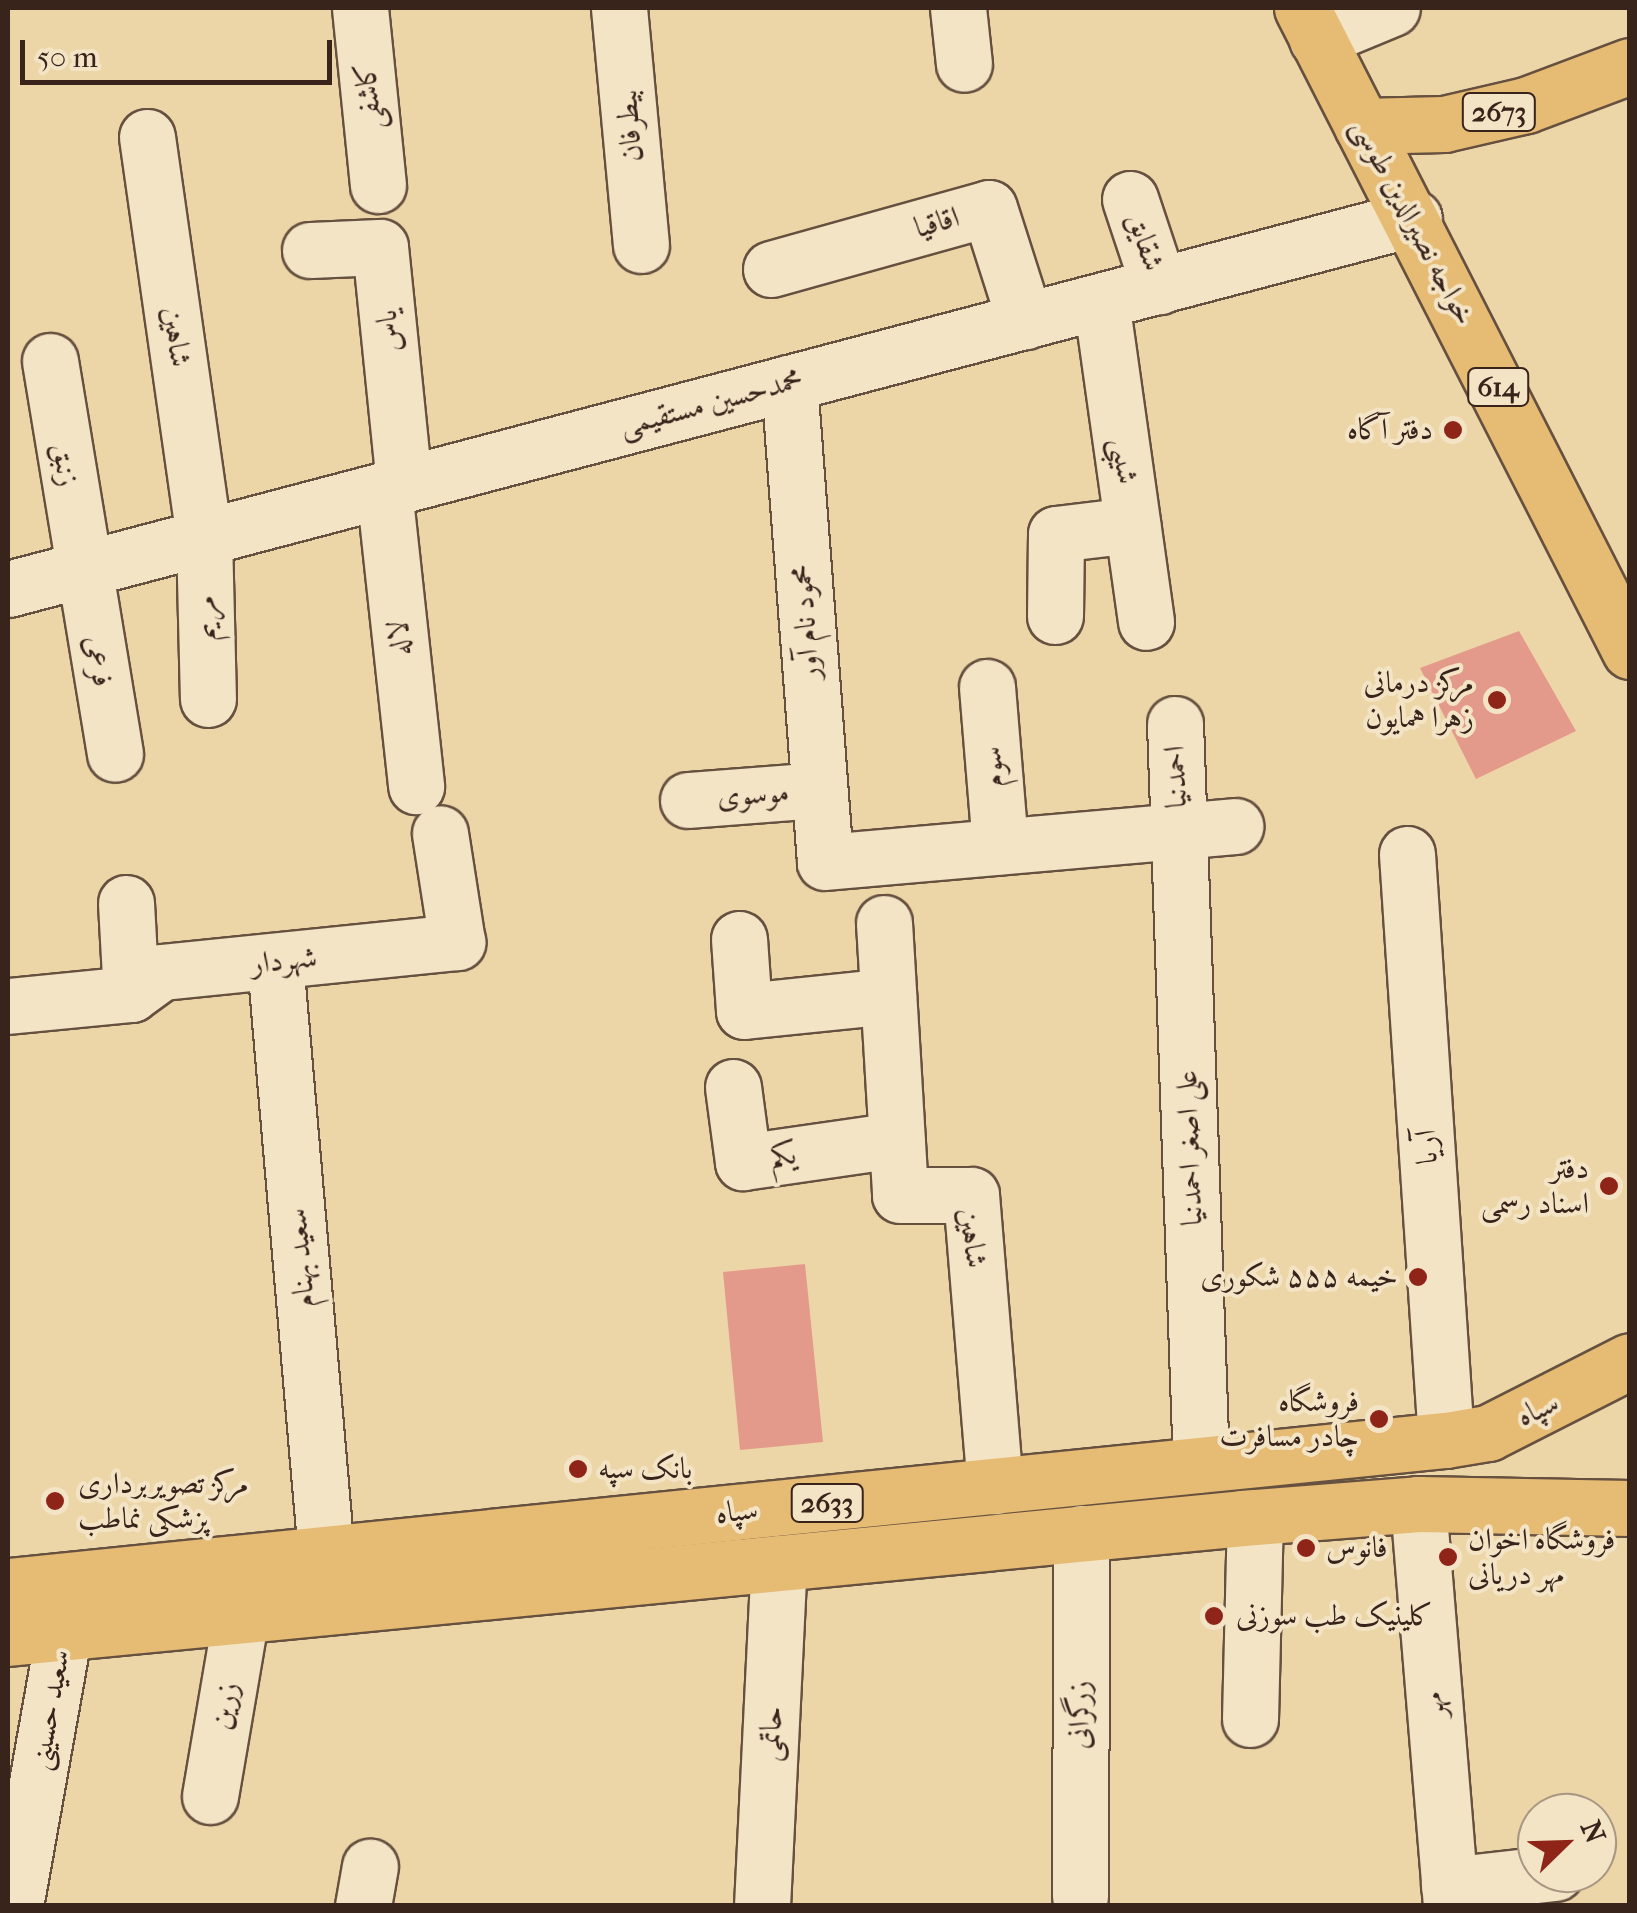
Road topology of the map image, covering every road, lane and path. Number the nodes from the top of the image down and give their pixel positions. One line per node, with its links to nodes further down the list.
1 (360, 8): 10 (street, کاشفی)
2 (620, 8): 13 (street, بیطرفان)
3 (958, 8): 6 (street)
4 (1392, 8): 5 (street)
5 (1310, 23): 8 (main road, خواجه نصیرالدین طوسی / 614)
6 (964, 64)
7 (1630, 66): 8 (main road, 2673)
8 (1362, 126): 12 (main road, خواجه نصیرالدین طوسی / 614)
9 (147, 137): 23 (street, شاهین)
10 (378, 184)
11 (1130, 198): 16 (street, شقایق)
12 (1414, 218): 16 (street, محمدحسین مستقیمی); 28 (main road, خواجه نصیرالدین طوسی / 614)
13 (641, 245)
14 (310, 250): 21 (street, یاس)
15 (770, 270): 18 (street, اقاقیا)
16 (1159, 286): 17 (street, محمدحسین مستقیمی)
17 (1101, 300): 18 (street, محمدحسین مستقیمی); 22 (street, شیبی)
18 (1025, 320): 20 (street, محمدحسین مستقیمی)
19 (50, 361): 24 (street, زنبق)
20 (788, 383): 21 (street, محمدحسین مستقیمی); 33 (street, محمود نام آور)
21 (394, 487): 23 (street, محمدحسین مستقیمی); 35 (street, لاله)
22 (1132, 525): 26 (street); 27 (street, شیبی)
23 (204, 537): 24 (street, محمدحسین مستقیمی); 30 (street, مریم)
24 (80, 569): 25 (street, محمدحسین مستقیمی); 32 (street, فرعی)
25 (8, 588)
26 (1055, 616)
27 (1146, 622)
28 (1630, 651)
29 (987, 687): 38 (street, سوم)
30 (208, 699)
31 (1174, 724): 37 (street, احمدنیا)
32 (115, 754)
33 (819, 790): 34 (street, موسوی); 38 (street, محمود نام آور)
34 (688, 800)
35 (428, 809): 43 (street, شهردار)
36 (1235, 826): 37 (street)
37 (1178, 830): 38 (street); 51 (street, علی اصغر احمدنیا)
38 (1000, 846)
39 (1407, 854): 50 (street, آریا)
40 (126, 903): 44 (street)
41 (884, 923): 45 (street, شاهین)
42 (739, 939): 45 (street)
43 (276, 962): 44 (street, شهردار); 57 (street, سعید بهنام)
44 (131, 994): 46 (street, شهردار)
45 (888, 996): 48 (street, شاهین)
46 (8, 1006)
47 (732, 1087): 48 (street, یکم)
48 (896, 1140): 52 (street, شاهین)
49 (1630, 1361): 50 (main road, سپاه / 2633)
50 (1446, 1440): 51 (main road, سپاه / 2633)
51 (1201, 1465): 52 (main road, سپاه / 2633)
52 (995, 1486): 57 (main road, سپاه / 2633)
53 (1418, 1504): 54 (main road, سپاه / 2633); 55 (main road, سپاه / 2633); 66 (street, مهر)
54 (1630, 1508)
55 (1255, 1517): 56 (main road, سپاه / 2633); 63 (street)
56 (1081, 1534): 58 (main road, سپاه / 2633); 67 (street, زرگرانی)
57 (326, 1553): 59 (main road, سپاه / 2633)
58 (779, 1562): 60 (main road, سپاه / 2633); 69 (street, حاتمی)
59 (8, 1586)
60 (240, 1615): 61 (main road, سپاه / 2633); 64 (street, زرین)
61 (64, 1632): 62 (main road, سپاه / 2633); 68 (street, سعید حسینی)
62 (8, 1638)
63 (1250, 1720)
64 (210, 1796)
65 (1517, 1881): 66 (street)
66 (1450, 1895)
67 (1080, 1896)
68 (15, 1906)
69 (762, 1906)

